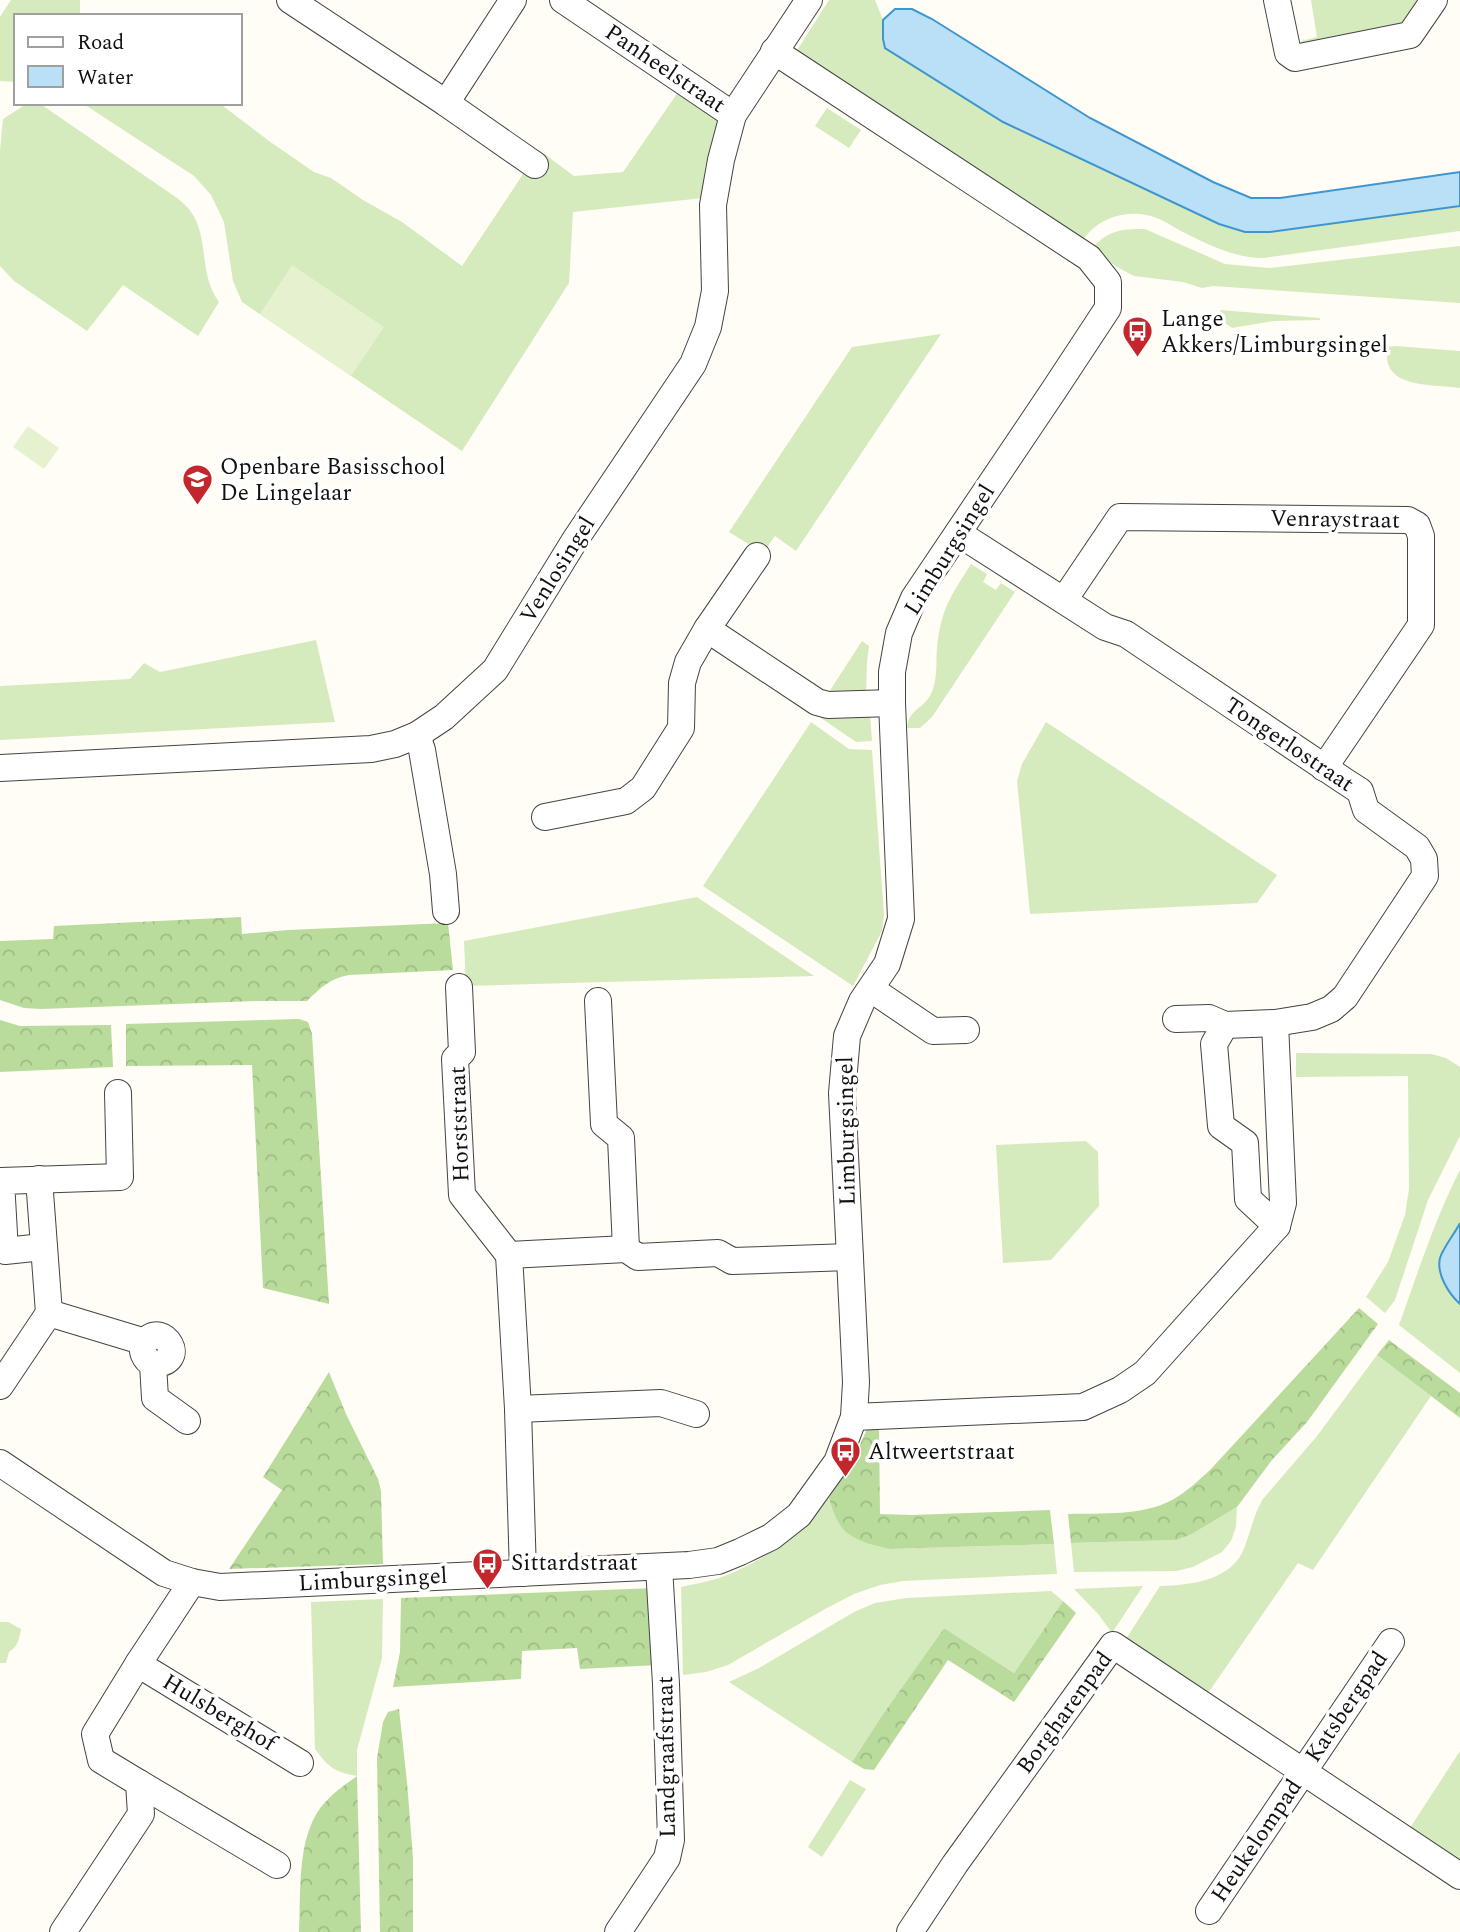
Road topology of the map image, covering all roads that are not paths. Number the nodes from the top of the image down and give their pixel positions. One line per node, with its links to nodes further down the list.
1 (290, 0): 8 (street)
2 (513, 0): 8 (street)
3 (563, 0): 9 (street, Panheelstraat)
4 (809, 0): 7 (street, Venlosingel)
5 (1278, 0): 6 (street)
6 (1434, 0)
7 (774, 51): 9 (street, Venlosingel); 11 (street, Limburgsingel)
8 (446, 103): 10 (street)
9 (733, 115): 16 (street, Venlosingel)
10 (535, 165)
11 (958, 533): 13 (street, Tongerlostraat); 15 (street, Limburgsingel)
12 (757, 556): 14 (street)
13 (1064, 600): 18 (street, Tongerlostraat); 18 (street, Venraystraat)
14 (707, 629): 15 (street); 19 (street)
15 (892, 704): 22 (street, Limburgsingel)
16 (417, 735): 17 (street, Venlosingel); 20 (street)
17 (0, 768)
18 (1324, 768): 25 (street, Tongerlostraat)
19 (545, 817)
20 (446, 911)
21 (459, 987): 33 (street, Horststraat)
22 (871, 989): 27 (street); 34 (street, Limburgsingel)
23 (598, 1001): 32 (street)
24 (1176, 1019): 26 (street, Tongerlostraat)
25 (1275, 1023): 26 (street, Tongerlostraat); 30 (street)
26 (1225, 1025): 30 (street)
27 (966, 1030)
28 (118, 1093): 29 (street)
29 (39, 1180): 31 (street); 31 (street)
30 (1276, 1226): 39 (street)
31 (43, 1247): 35 (street)
32 (626, 1249): 33 (street); 34 (street)
33 (509, 1255): 37 (street)
34 (850, 1257): 39 (street, Limburgsingel)
35 (49, 1313): 36 (street); 40 (street)
36 (0, 1385)
37 (518, 1409): 38 (street); 43 (street)
38 (696, 1414)
39 (854, 1417): 42 (street, Limburgsingel)
40 (187, 1421)
41 (0, 1463): 44 (street, Limburgsingel)
42 (659, 1567): 43 (street, Limburgsingel); 54 (street, Landgraafstraat)
43 (523, 1573): 44 (street, Limburgsingel)
44 (192, 1582): 46 (street)
45 (1391, 1643): 48 (street, Katsbergpad)
46 (138, 1664): 47 (street, Hulsberghof); 49 (street)
47 (300, 1763)
48 (1304, 1772): 51 (street); 52 (street, Heukelompad); 55 (street, Borgharenpad)
49 (139, 1783): 50 (street); 53 (street)
50 (277, 1865)
51 (1460, 1876)
52 (1209, 1911)
53 (63, 1932)
54 (618, 1932)
55 (909, 1932)

